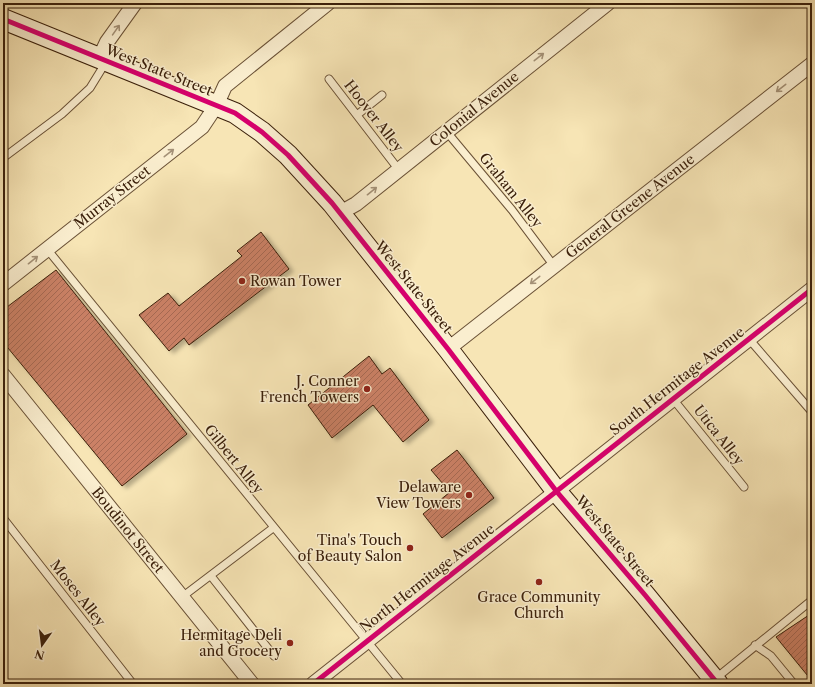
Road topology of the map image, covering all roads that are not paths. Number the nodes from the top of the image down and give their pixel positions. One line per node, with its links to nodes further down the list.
1 (135, 3): 5 (street, one-way to 1)
2 (328, 3): 9 (street, Murray Street)
3 (608, 3): 11 (street, Colonial Avenue, one-way to 3)
4 (3, 19): 5 (street, West State Street)
5 (103, 60): 9 (street, West State Street); 12 (lane)
6 (812, 64): 16 (street, General Greene Avenue, one-way to 16)
7 (329, 79): 10 (lane, Hoover Alley)
8 (382, 95): 10 (lane)
9 (216, 106): 14 (street, West State Street); 15 (street, Murray Street, one-way to 9)
10 (357, 115): 13 (lane, Hoover Alley)
11 (446, 131): 13 (street, Colonial Avenue); 16 (lane, Graham Alley)
12 (3, 158)
13 (399, 170): 14 (street, Colonial Avenue, one-way to 13)
14 (340, 213): 20 (street, West State Street)
15 (47, 249): 17 (street, Murray Street, one-way to 15); 27 (lane, Gilbert Alley)
16 (554, 266): 20 (street, General Greene Avenue, one-way to 20)
17 (3, 284)
18 (812, 290): 19 (street, South Hermitage Avenue)
19 (750, 339): 22 (street, South Hermitage Avenue); 23 (lane)
20 (448, 348): 25 (street, West State Street)
21 (3, 375): 29 (street, Boudinot Street)
22 (673, 399): 24 (lane, Utica Alley); 25 (street, South Hermitage Avenue)
23 (812, 412)
24 (744, 488)
25 (557, 492): 31 (street, North Hermitage Avenue); 34 (street, West State Street)
26 (3, 518): 35 (lane, Moses Alley)
27 (273, 528): 28 (lane); 31 (lane, Gilbert Alley)
28 (211, 576): 29 (lane); 33 (lane)
29 (182, 597): 36 (street, Boudinot Street)
30 (812, 600): 32 (lane)
31 (365, 641): 37 (street, North Hermitage Avenue); 38 (lane, Gilbert Alley)
32 (756, 645): 34 (lane); 39 (lane)
33 (274, 656)
34 (716, 682)
35 (133, 684)
36 (252, 684)
37 (313, 684)
38 (402, 684)
39 (794, 684)

